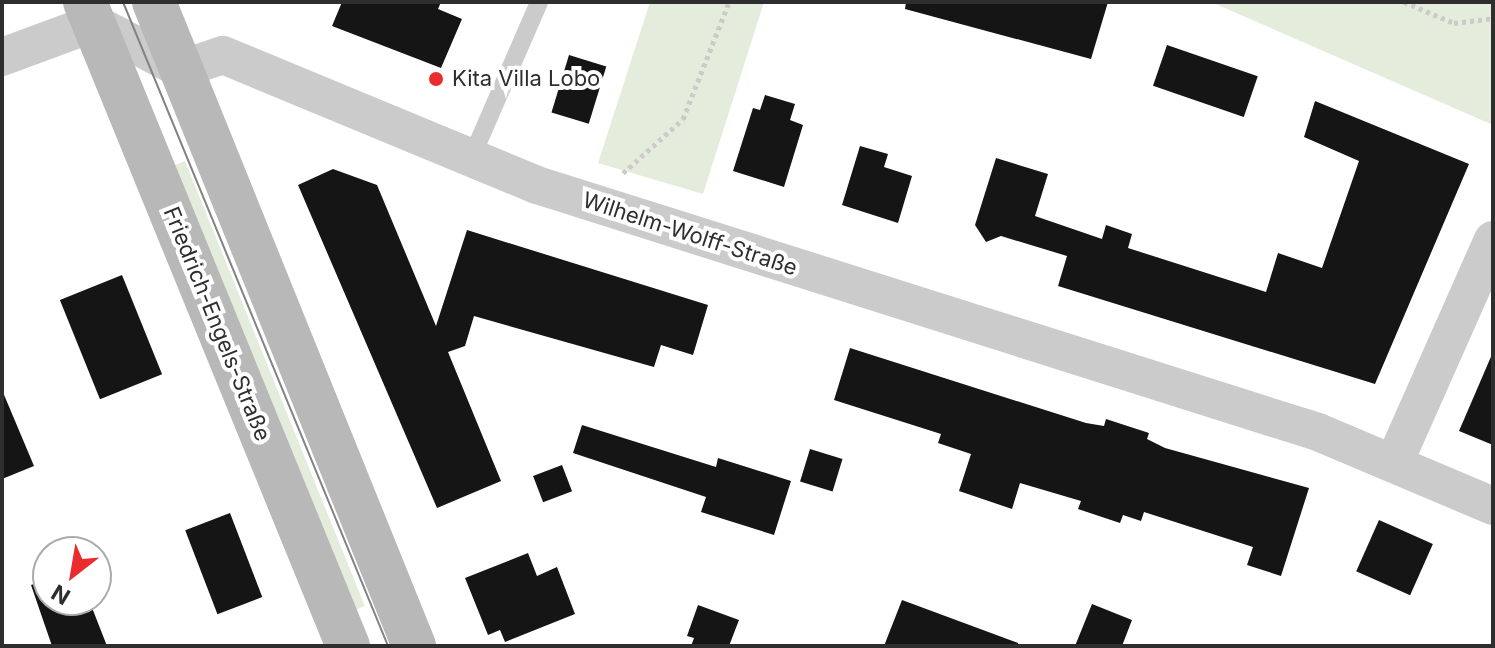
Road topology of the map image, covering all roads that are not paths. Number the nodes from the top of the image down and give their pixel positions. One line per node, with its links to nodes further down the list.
1 (154, 2): 5 (main road)
2 (539, 2): 6 (lane)
3 (90, 12): 4 (street); 5 (street); 10 (main road, Friedrich-Engels-Straße)
4 (2, 57)
5 (181, 69): 6 (street, Wilhelm-Wolff-Straße); 11 (main road)
6 (470, 161): 8 (street, Wilhelm-Wolff-Straße)
7 (1493, 240): 8 (street)
8 (1394, 463): 9 (street, Wilhelm-Wolff-Straße)
9 (1493, 506)
10 (348, 646)
11 (414, 646)

